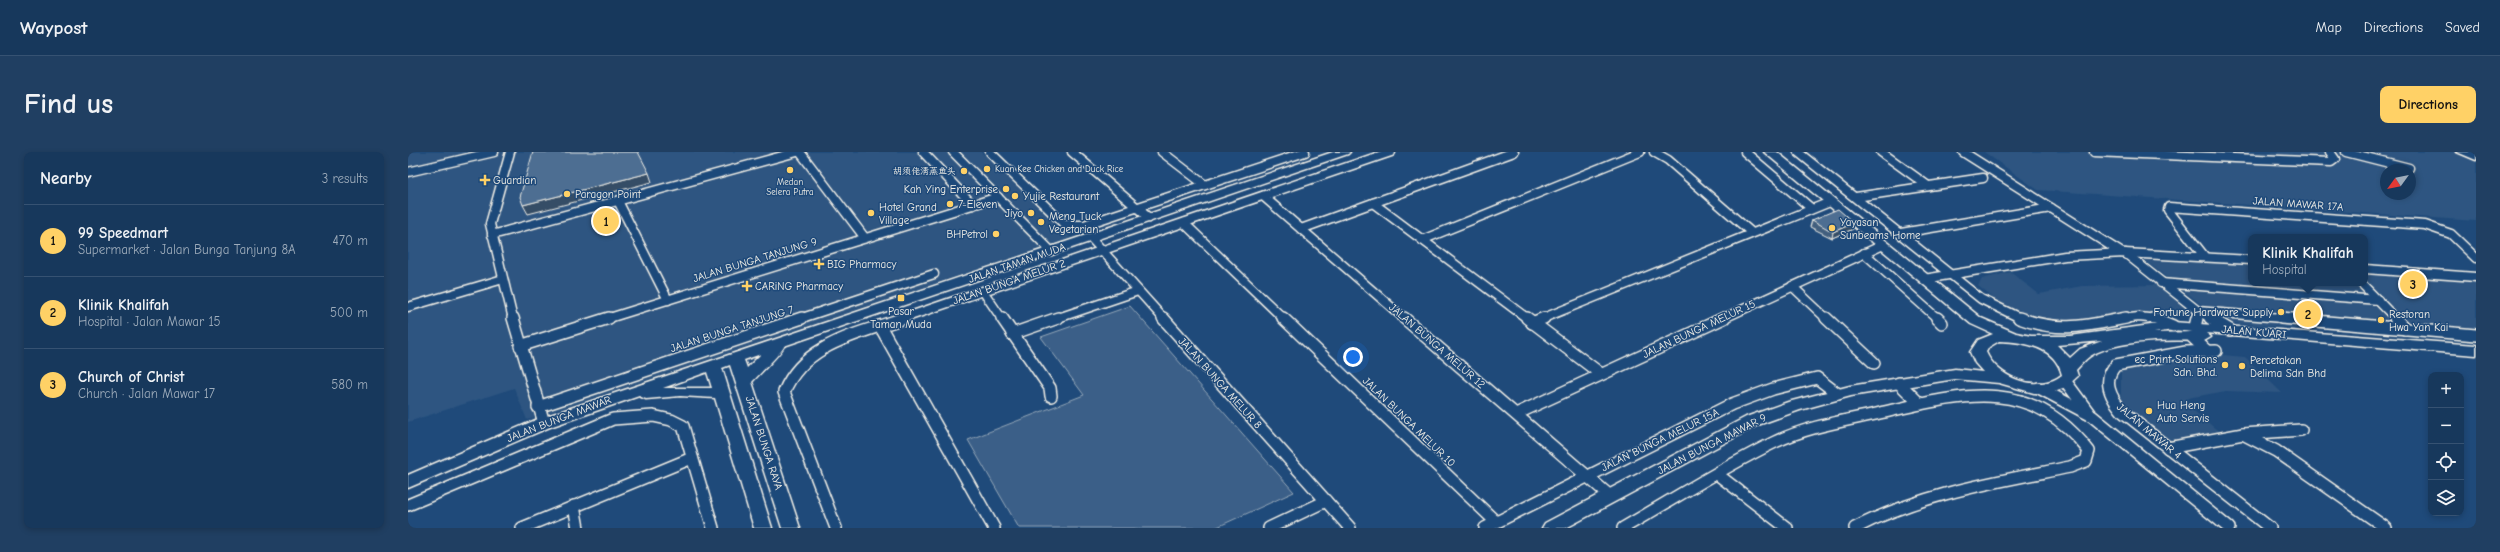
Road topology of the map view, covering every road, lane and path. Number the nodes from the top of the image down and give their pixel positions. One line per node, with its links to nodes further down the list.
1 (494, 152): 24 (street)
2 (510, 152): 46 (street)
3 (801, 152): 34 (street); 47 (street)
4 (923, 152): 37 (street)
5 (953, 152): 32 (street)
6 (990, 152): 38 (street)
7 (1072, 152): 38 (street)
8 (1162, 152): 29 (street)
9 (1305, 152): 29 (street)
10 (1344, 152): 41 (street, JALAN TAMAN MUDA)
11 (1391, 152): 31 (street, JALAN BUNGA MELUR 2)
12 (1514, 152): 36 (street)
13 (1640, 152): 49 (street)
14 (1654, 152): 44 (street)
15 (1745, 152): 40 (street)
16 (1770, 152): 35 (street)
17 (1798, 152): 33 (street)
18 (1880, 152): 30 (street)
19 (1963, 152): 39 (street)
20 (2094, 152): 21 (street)
21 (2330, 152)
22 (2346, 152): 26 (street)
23 (2464, 152): 25 (street)
24 (467, 155): 27 (street)
25 (2476, 156)
26 (2393, 164)
27 (408, 172)
28 (1984, 178): 30 (street)
29 (1205, 185): 38 (street)
30 (1928, 186): 33 (street)
31 (1263, 196): 42 (street, JALAN BUNGA MELUR 2); 43 (street, JALAN BUNGA MELUR 12)
32 (998, 197): 37 (street, JALAN BUNGA TANJUNG 9); 52 (street)
33 (1856, 197): 45 (street)
34 (618, 201): 46 (street); 69 (street)
35 (1830, 202): 40 (street); 50 (street)
36 (1373, 203): 43 (street); 49 (street)
37 (973, 205): 47 (street, JALAN BUNGA TANJUNG 9)
38 (1137, 208): 41 (street)
39 (2051, 208): 45 (street); 54 (street)
40 (1812, 209): 44 (street)
41 (1149, 218): 48 (street, JALAN TAMAN MUDA)
42 (1184, 223): 51 (street, JALAN BUNGA MELUR 2); 121 (street, JALAN BUNGA MELUR 10)
43 (1301, 229): 107 (street, JALAN BUNGA MELUR 12)
44 (1752, 233): 74 (street)
45 (1901, 233): 60 (street)
46 (492, 235): 62 (street)
47 (865, 238): 69 (street, JALAN BUNGA TANJUNG 9)
48 (1091, 238): 51 (street, JALAN BUNGA MELUR 8); 52 (street, JALAN TAMAN MUDA)
49 (1422, 240): 74 (street)
50 (1883, 245): 53 (street, JALAN BUNGA MELUR 15); 63 (street)
51 (1102, 250): 67 (street, JALAN BUNGA MELUR 2); 68 (street, JALAN BUNGA MELUR 8)
52 (1051, 251): 81 (street, JALAN TAMAN MUDA)
53 (1864, 253): 65 (street, JALAN BUNGA MELUR 15); 75 (street)
54 (2124, 253): 55 (street); 60 (street); 64 (street)
55 (2204, 257): 56 (street, JALAN MAWAR 17A); 57 (street)
56 (2476, 258)
57 (2248, 260)
58 (2368, 269): 61 (street)
59 (934, 274): 106 (street, JALAN BUNGA TANJUNG 7)
60 (1951, 275): 63 (street); 77 (street)
61 (2476, 277)
62 (504, 279): 71 (street); 86 (street)
63 (1924, 279): 73 (street)
64 (2161, 283): 70 (street); 72 (street)
65 (1792, 286): 91 (street); 94 (street, JALAN BUNGA MELUR 15)
66 (2364, 286): 70 (street)
67 (983, 291): 76 (street, JALAN BUNGA MELUR 2); 82 (street)
68 (1138, 291): 82 (street); 118 (street, JALAN BUNGA MELUR 8)
69 (668, 300): 86 (street, JALAN BUNGA TANJUNG 9)
70 (2378, 300): 78 (street)
71 (408, 307)
72 (2198, 310): 78 (street); 79 (street); 80 (street)
73 (1976, 321): 84 (street); 88 (street)
74 (1532, 323): 94 (street)
75 (1942, 323)
76 (880, 326): 128 (street, JALAN BUNGA MELUR 2); 129 (street)
77 (2173, 326): 80 (street, JALAN KUARI); 85 (street, JALAN KUARI)
78 (2405, 329): 83 (street)
79 (2230, 330): 80 (street, JALAN KUARI); 87 (street, JALAN KUARI)
80 (2194, 332): 90 (street, JALAN KUARI); 93 (street, JALAN KUARI); 112 (street, JALAN MAWAR 4)
81 (808, 333): 89 (street, JALAN TAMAN MUDA); 97 (street)
82 (1012, 334): 103 (street)
83 (2476, 335)
84 (2012, 337): 85 (street); 88 (street, JALAN BUNGA MAWAR 9)
85 (2032, 340): 93 (street)
86 (520, 346): 106 (street)
87 (2476, 350)
88 (1980, 352): 95 (street, JALAN BUNGA MAWAR 9); 96 (street)
89 (736, 358): 92 (street, JALAN TAMAN MUDA); 97 (street, JALAN BUNGA RAYA)
90 (2476, 360)
91 (1874, 363)
92 (713, 366): 101 (street); 104 (street, JALAN BUNGA MAWAR)
93 (2070, 367): 98 (street)
94 (1601, 374): 107 (street, JALAN BUNGA MELUR 15)
95 (1955, 374): 96 (street, JALAN BUNGA MAWAR 9); 99 (street, JALAN BUNGA MAWAR 9)
96 (2002, 379): 100 (street, JALAN BUNGA MAWAR 9)
97 (744, 382): 127 (street, JALAN BUNGA RAYA)
98 (2066, 382): 100 (street, JALAN BUNGA MAWAR 9); 108 (street)
99 (1900, 383): 102 (street, JALAN BUNGA MAWAR 9); 105 (street)
100 (2039, 388): 108 (street)
101 (721, 393): 104 (street); 126 (street)
102 (1838, 394): 115 (street, JALAN BUNGA MELUR 15A); 117 (street, JALAN BUNGA MAWAR 9)
103 (1051, 396)
104 (601, 402): 109 (street, JALAN BUNGA MAWAR)
105 (1920, 404): 114 (street); 136 (street)
106 (538, 407): 109 (street)
107 (1516, 414): 115 (street, JALAN BUNGA MELUR 12)
108 (2092, 416): 137 (street)
109 (544, 422): 116 (street, JALAN BUNGA MAWAR)
110 (2301, 430): 111 (street)
111 (2243, 434): 112 (street); 139 (street)
112 (2168, 448): 138 (street, JALAN MAWAR 4)
113 (692, 458): 119 (street); 120 (street); 125 (street)
114 (1717, 474): 122 (street); 135 (street)
115 (1586, 475): 117 (street, JALAN BUNGA MELUR 12); 121 (street, JALAN BUNGA MELUR 15A)
116 (408, 482)
117 (1610, 496): 133 (street, JALAN BUNGA MAWAR 9)
118 (1326, 501): 130 (street); 131 (street, JALAN BUNGA MELUR 8)
119 (408, 505)
120 (574, 506): 123 (street); 124 (street)
121 (1496, 522): 132 (street, JALAN BUNGA MELUR 15A)
122 (1640, 524): 134 (street)
123 (522, 528)
124 (578, 528)
125 (713, 528)
126 (763, 528)
127 (791, 528)
128 (836, 528)
129 (994, 528)
130 (1269, 528)
131 (1350, 528)
132 (1485, 528)
133 (1551, 528)
134 (1623, 528)
135 (1786, 528)
136 (1855, 528)
137 (2229, 528)
138 (2270, 528)
139 (2386, 528)

